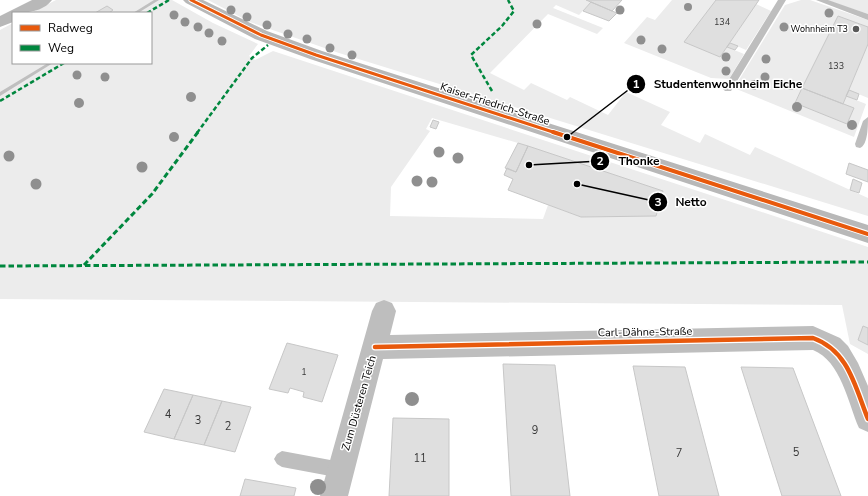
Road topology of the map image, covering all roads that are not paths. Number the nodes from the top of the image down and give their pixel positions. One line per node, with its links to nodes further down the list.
1 (44, 0): 5 (street)
2 (191, 0): 12 (street, Kaiser-Friedrich-Straße)
3 (782, 0): 9 (lane)
4 (820, 0): 7 (lane)
5 (20, 12)
6 (12, 16): 8 (street)
7 (868, 17)
8 (0, 22)
9 (728, 89)
10 (868, 121): 11 (lane)
11 (860, 144)
12 (868, 234)
13 (384, 311): 14 (street, Zum Düsteren Teich)
14 (375, 347): 15 (street, Carl-Dähne-Straße); 17 (street, Zum Düsteren Teich)
15 (868, 419)
16 (282, 459): 17 (lane)
17 (341, 470): 18 (street, Zum Düsteren Teich)
18 (334, 496)

